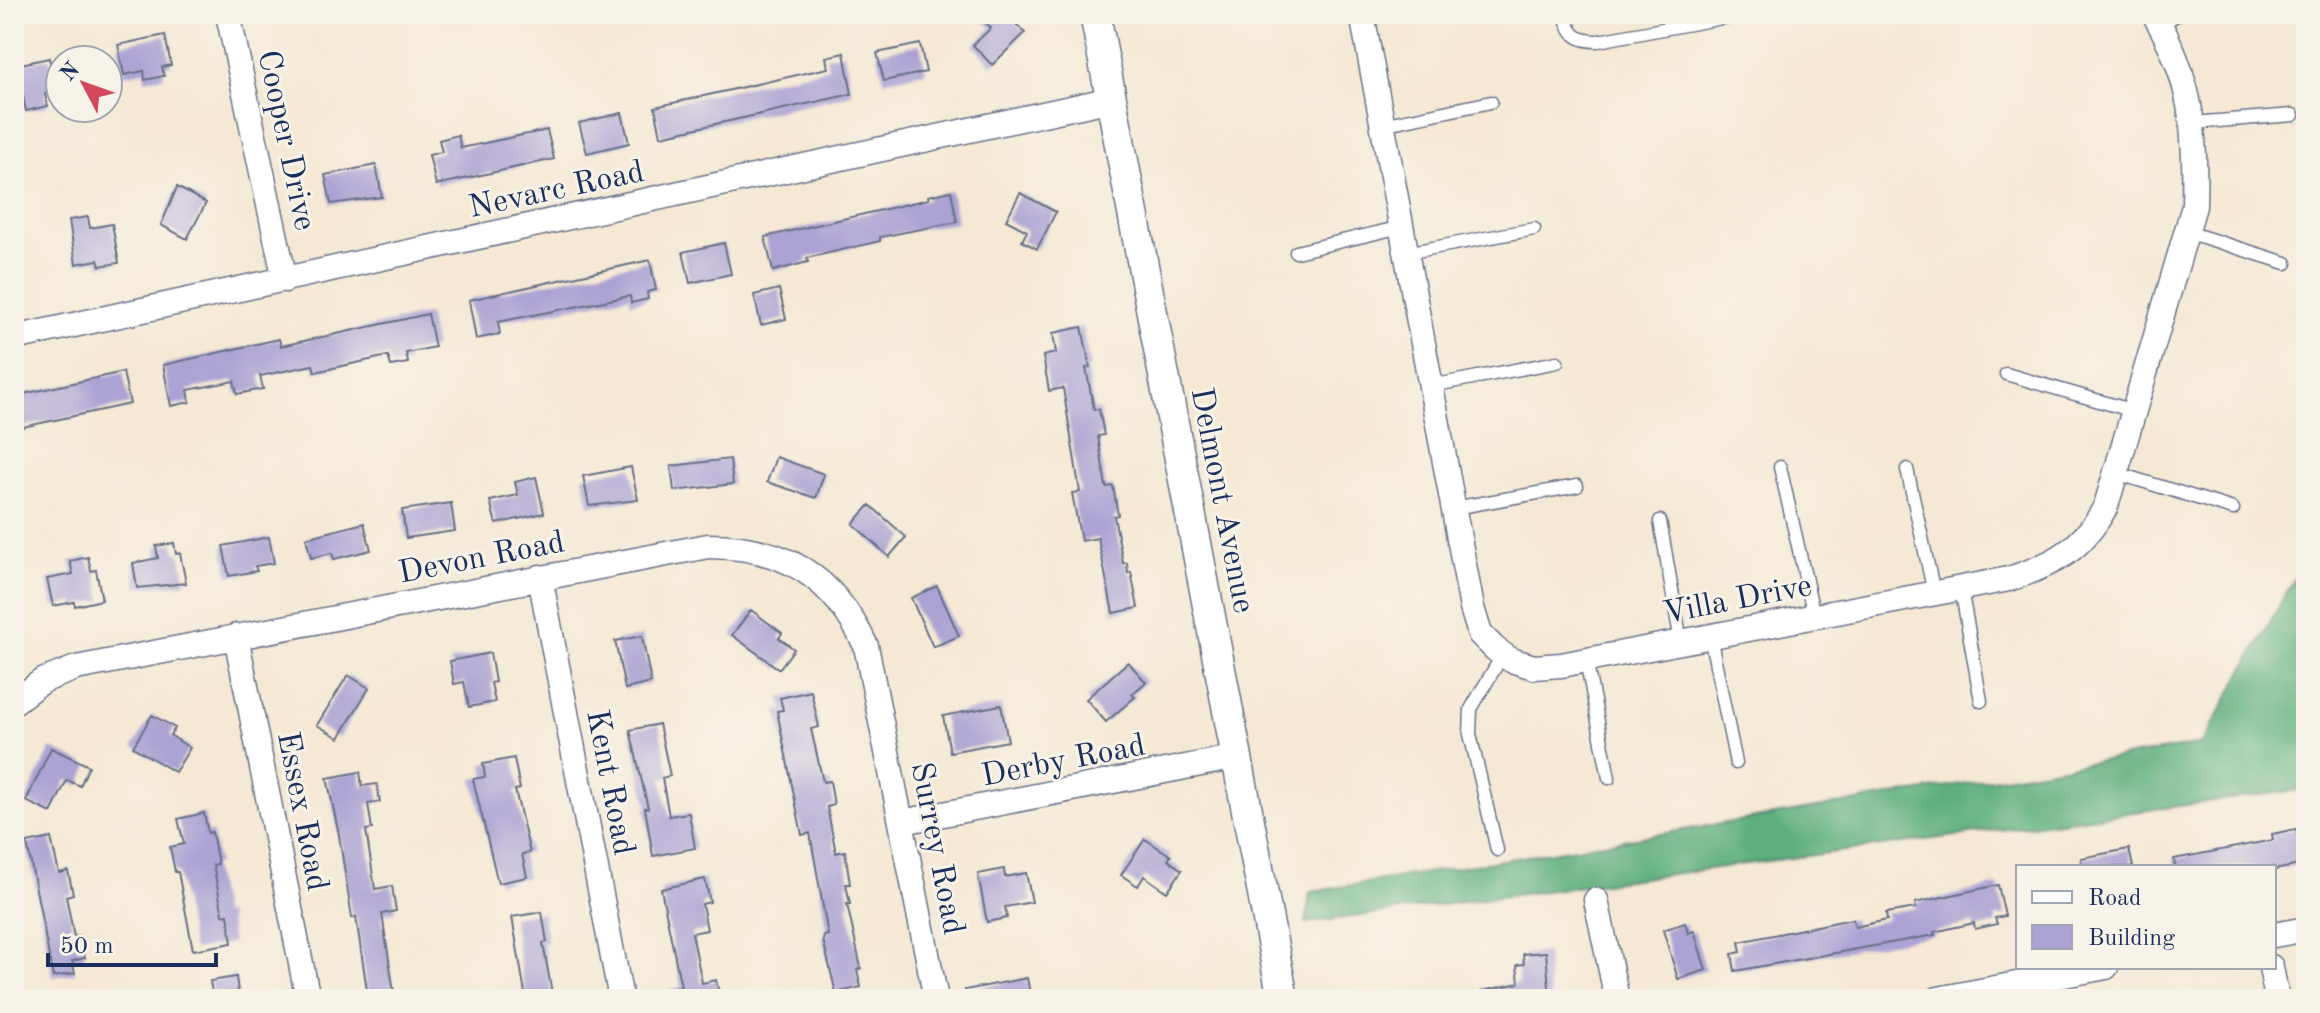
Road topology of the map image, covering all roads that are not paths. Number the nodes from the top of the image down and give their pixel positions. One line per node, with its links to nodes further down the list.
1 (228, 14): 18 (street, Cooper Drive)
2 (1095, 14): 7 (street, Delmont Avenue)
3 (1362, 14): 11 (street)
4 (1565, 14): 5 (lane)
5 (1744, 14)
6 (2164, 18): 10 (street, Villa Drive)
7 (1112, 99): 18 (street, Nevarc Road); 43 (street, Delmont Avenue)
8 (1491, 102): 11 (lane)
9 (2293, 115): 10 (lane)
10 (2193, 123): 14 (street, Villa Drive)
11 (1382, 125): 12 (street)
12 (1401, 227): 15 (lane); 16 (street)
13 (1534, 229): 16 (lane)
14 (2187, 232): 17 (lane); 23 (street, Villa Drive)
15 (1296, 252)
16 (1406, 253): 22 (street)
17 (2286, 263)
18 (285, 280): 19 (street, Nevarc Road)
19 (14, 338)
20 (1557, 362): 22 (lane)
21 (2006, 374): 23 (lane)
22 (1431, 386): 28 (street)
23 (2134, 411): 26 (street, Villa Drive)
24 (1780, 467): 34 (lane)
25 (1907, 469): 33 (lane)
26 (2116, 473): 29 (lane); 32 (street, Villa Drive)
27 (1577, 486): 28 (lane)
28 (1454, 508): 38 (street)
29 (2233, 509)
30 (1660, 521): 37 (lane)
31 (540, 577): 35 (street, Devon Road); 42 (street, Devon Road); 54 (street, Kent Road)
32 (1961, 588): 33 (street, Villa Drive); 40 (lane)
33 (1934, 593): 34 (street, Villa Drive)
34 (1814, 616): 36 (street, Villa Drive)
35 (236, 636): 41 (street, Devon Road); 53 (street, Essex Road)
36 (1710, 636): 37 (street, Villa Drive); 44 (lane)
37 (1681, 642): 39 (street, Villa Drive)
38 (1503, 654): 39 (street, Villa Drive); 47 (lane)
39 (1586, 660): 45 (lane)
40 (1981, 701)
41 (14, 702)
42 (880, 709): 46 (street, Surrey Road)
43 (1237, 757): 46 (street, Derby Road); 56 (street, Delmont Avenue)
44 (1736, 763)
45 (1609, 778)
46 (902, 822): 55 (street, Surrey Road)
47 (1497, 850)
48 (1596, 900): 57 (street)
49 (2306, 929): 50 (street)
50 (2276, 935)
51 (2096, 969): 58 (street)
52 (2271, 969): 59 (street)
53 (308, 999)
54 (621, 999)
55 (936, 999)
56 (1283, 999)
57 (1617, 999)
58 (1942, 999)
59 (2277, 999)

